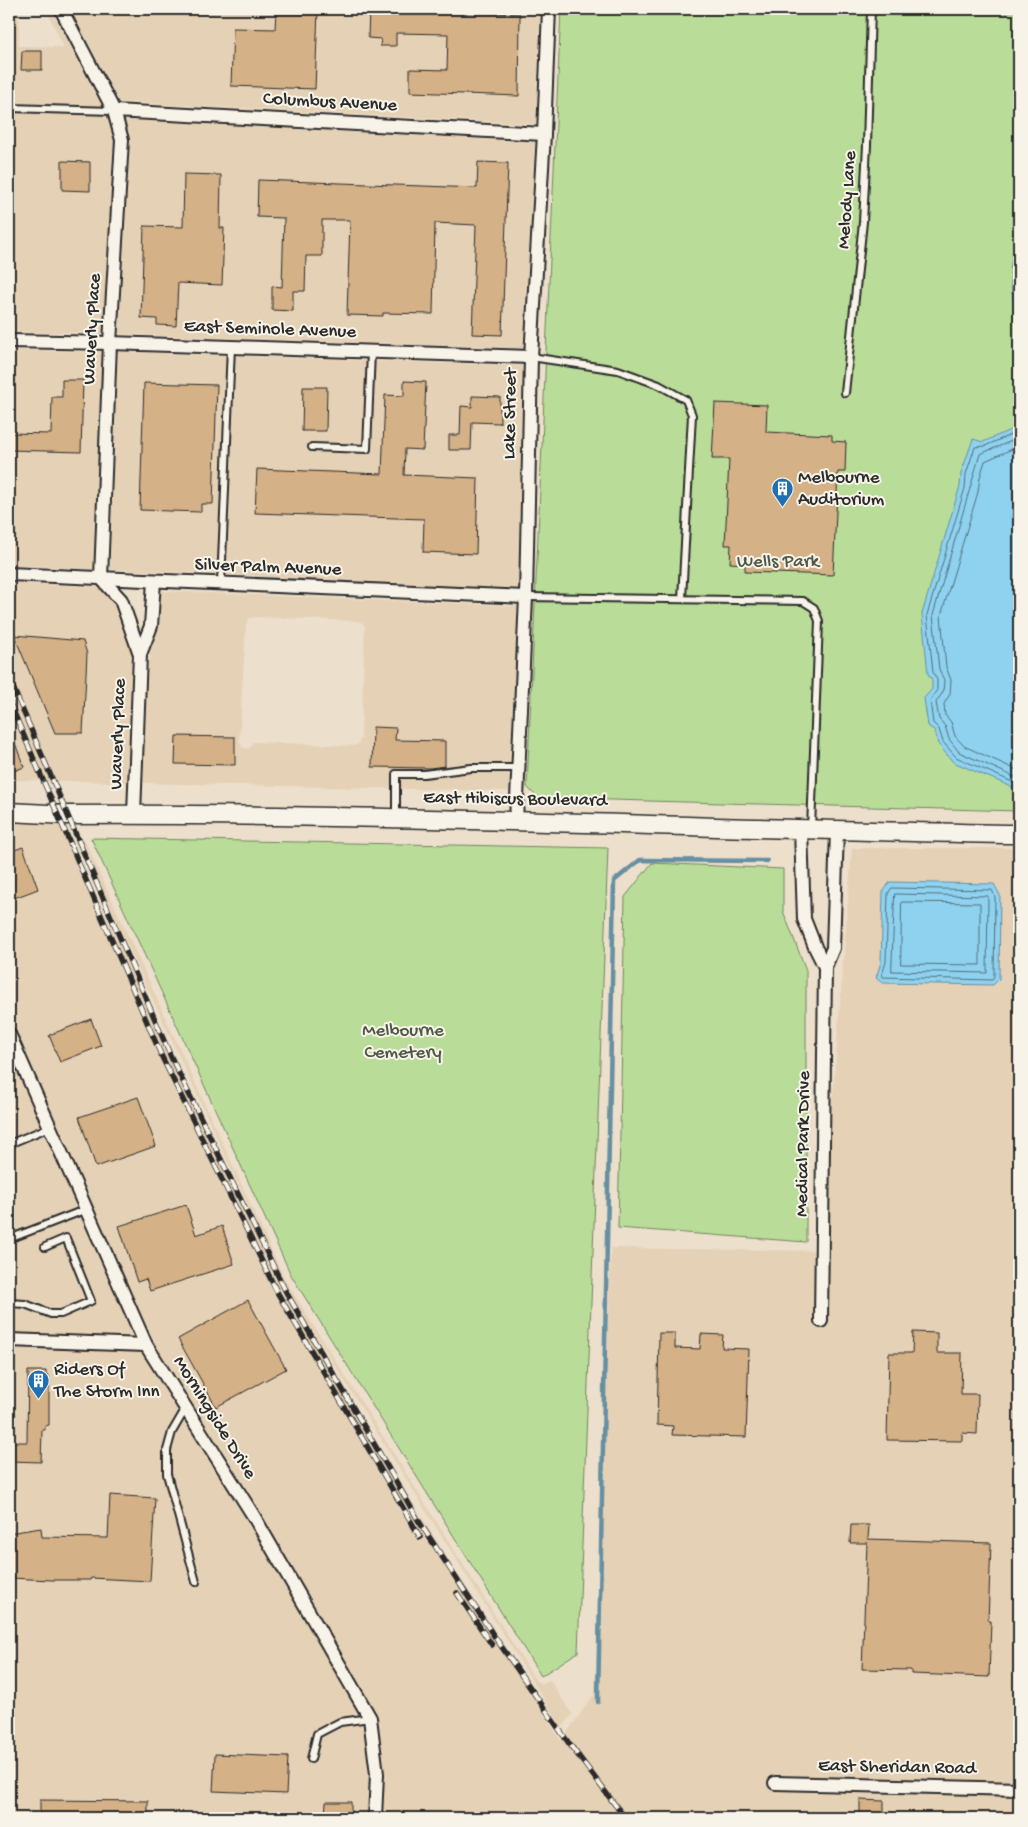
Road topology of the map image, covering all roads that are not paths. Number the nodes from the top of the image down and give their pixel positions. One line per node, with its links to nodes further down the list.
1 (61, 9): 5 (street, Waverly Place)
2 (548, 9): 6 (street, Lake Street)
3 (871, 9): 12 (lane, Melody Lane)
4 (9, 108): 5 (lane)
5 (114, 111): 6 (street, Columbus Avenue); 8 (street, Waverly Place)
6 (544, 134): 11 (street, Lake Street)
7 (9, 341): 8 (street, East Seminole Avenue)
8 (110, 343): 9 (street, East Seminole Avenue); 15 (street, Waverly Place)
9 (231, 347): 10 (street, East Seminole Avenue); 17 (lane)
10 (371, 352): 11 (street, East Seminole Avenue); 13 (lane)
11 (531, 358): 18 (street, Lake Street); 19 (lane)
12 (845, 393)
13 (312, 447)
14 (9, 574): 15 (street, Silver Palm Avenue)
15 (101, 578): 16 (street, Silver Palm Avenue); 20 (street, Waverly Place)
16 (154, 582): 17 (street, Silver Palm Avenue); 20 (street, Waverly Place)
17 (221, 584): 18 (street, Silver Palm Avenue)
18 (526, 597): 19 (lane); 21 (street, Lake Street)
19 (682, 599): 26 (lane)
20 (140, 654): 23 (street, Waverly Place)
21 (518, 768): 24 (lane); 25 (street, Lake Street)
22 (9, 812): 23 (street, East Hibiscus Boulevard)
23 (134, 814): 24 (street, East Hibiscus Boulevard)
24 (396, 819): 25 (street, East Hibiscus Boulevard)
25 (516, 821): 26 (street, East Hibiscus Boulevard)
26 (806, 830): 27 (street, East Hibiscus Boulevard); 29 (street, Medical Park Drive)
27 (837, 831): 28 (street, East Hibiscus Boulevard); 29 (street, Medical Park Drive)
28 (1019, 834)
29 (825, 967): 38 (street, Medical Park Drive)
30 (9, 1034): 31 (street, Morningside Drive)
31 (12, 1048): 32 (street, Morningside Drive)
32 (50, 1127): 33 (lane); 34 (street, Morningside Drive)
33 (9, 1144)
34 (87, 1209): 35 (lane); 40 (street, Morningside Drive)
35 (9, 1239)
36 (45, 1247): 37 (lane)
37 (9, 1303)
38 (821, 1321)
39 (9, 1340): 40 (street)
40 (146, 1345): 41 (street, Morningside Drive)
41 (186, 1408): 42 (lane); 43 (street, Morningside Drive)
42 (196, 1582)
43 (370, 1718): 44 (lane); 47 (street, Morningside Drive)
44 (311, 1759)
45 (775, 1783): 46 (street, East Sheridan Road)
46 (1019, 1789)
47 (375, 1818)

